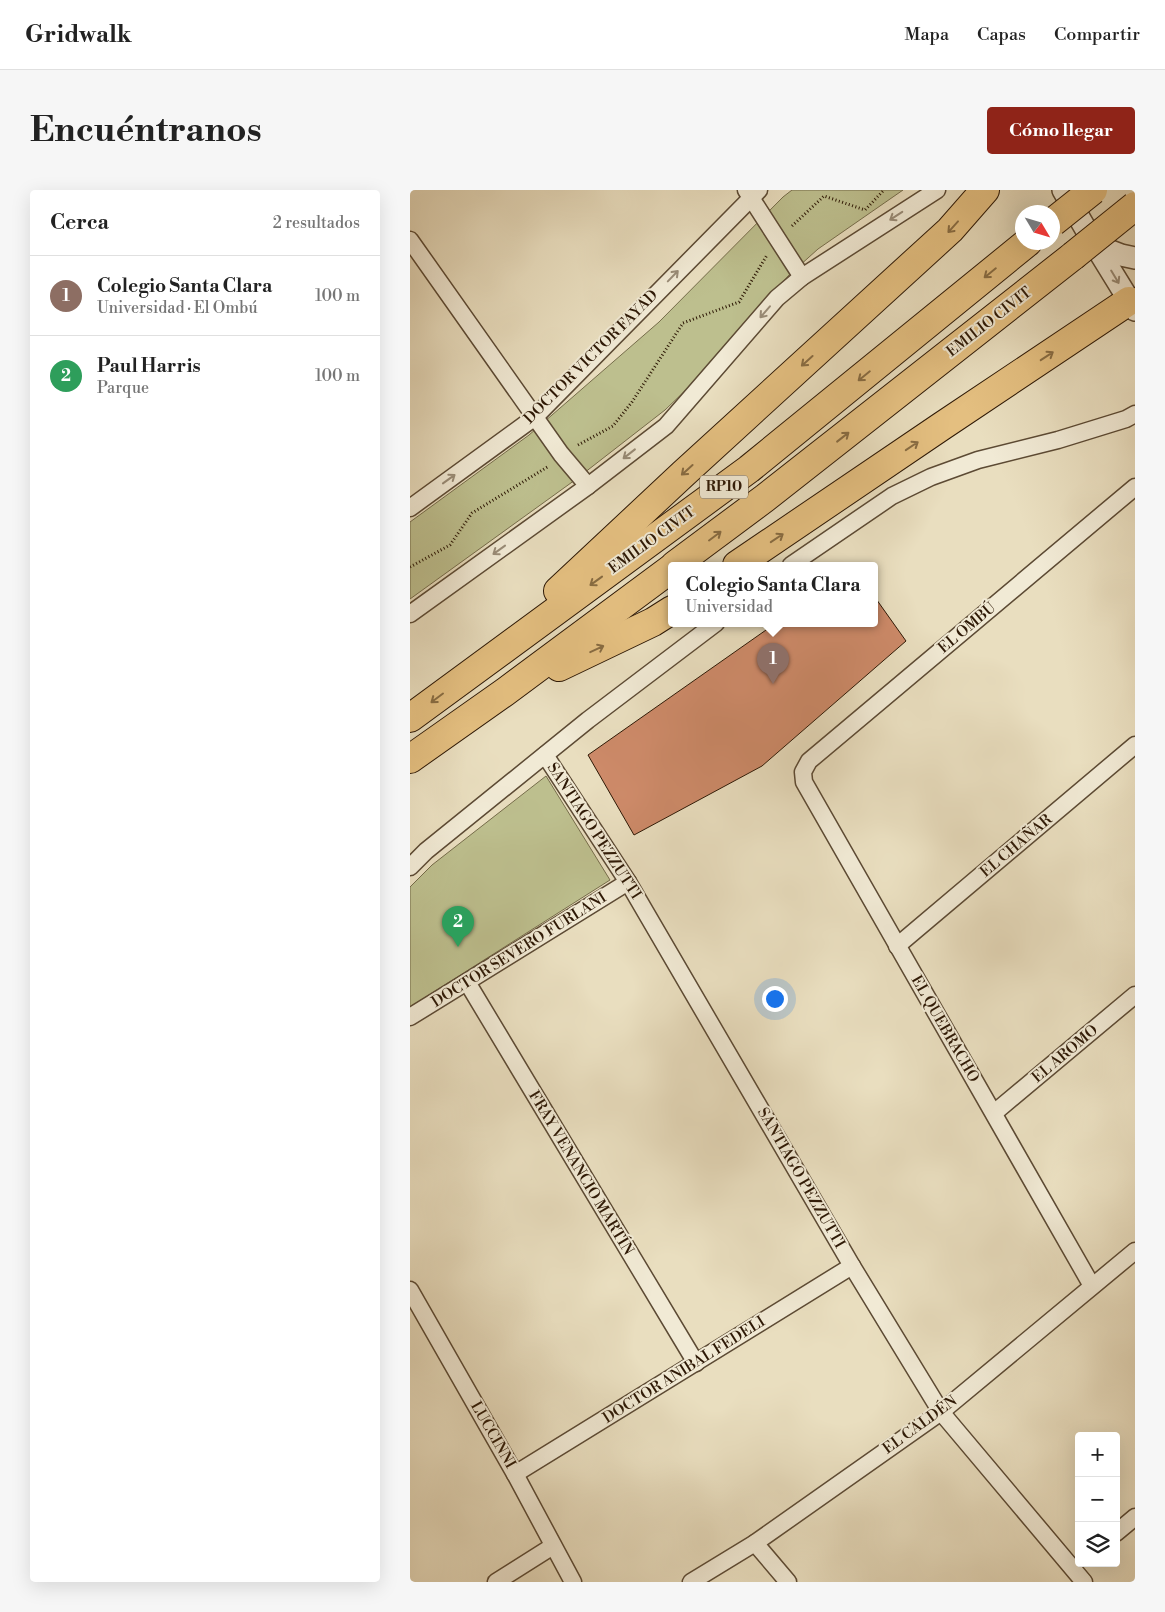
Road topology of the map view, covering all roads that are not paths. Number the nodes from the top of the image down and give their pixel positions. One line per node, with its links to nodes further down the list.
1 (937, 190): 12 (street, one-way to 12)
2 (985, 190): 26 (highway, one-way to 26)
3 (1063, 190): 10 (street)
4 (1093, 190): 7 (highway, bridge)
5 (752, 192): 12 (street); 15 (street, DOCTOR VICTOR FAYAD, one-way to 5)
6 (1135, 206): 10 (highway, EMILIO CIVIT / RP10, bridge)
7 (1060, 216)
8 (410, 240): 15 (street)
9 (1018, 250): 26 (highway, EMILIO CIVIT / RP10, one-way to 26)
10 (1084, 250): 11 (street); 13 (street, one-way to 13); 19 (highway, EMILIO CIVIT / RP10, one-way to 10)
11 (1135, 258)
12 (802, 277): 16 (street, one-way to 16)
13 (1133, 302): 20 (highway, one-way to 13)
14 (1135, 414): 21 (street)
15 (535, 416): 16 (street); 18 (street, DOCTOR VICTOR FAYAD, one-way to 15)
16 (588, 486): 24 (street, one-way to 24)
17 (1135, 487): 32 (street, EL OMBÚ)
18 (410, 508)
19 (679, 562)
20 (741, 562)
21 (795, 562)
22 (668, 571): 27 (highway)
23 (668, 613): 27 (highway, one-way to 23)
24 (410, 614)
25 (711, 627): 30 (street)
26 (469, 674): 28 (highway, EMILIO CIVIT / RP10, one-way to 28)
27 (505, 692): 31 (highway)
28 (410, 718)
29 (1135, 745): 35 (street, EL CHAÑAR)
30 (545, 755): 33 (street); 34 (street, SANTIAGO PEZZUTTI)
31 (410, 759)
32 (803, 772): 35 (street, EL QUEBRACHO)
33 (410, 866)
34 (628, 882): 36 (street, DOCTOR SEVERO FURLANI); 41 (street, SANTIAGO PEZZUTTI)
35 (897, 946): 39 (street, EL QUEBRACHO)
36 (467, 982): 38 (street, DOCTOR SEVERO FURLANI); 44 (street, FRAY VENANCIO MARTÍN)
37 (1135, 995): 39 (street, EL AROMO)
38 (410, 1017)
39 (994, 1113): 42 (street, EL QUEBRACHO)
40 (1135, 1251): 42 (street, EL CALDÉN)
41 (852, 1266): 44 (street, DOCTOR ANIBAL FEDELI); 45 (street, SANTIAGO PEZZUTTI)
42 (1092, 1286): 45 (street, EL CALDÉN)
43 (410, 1290): 46 (street, LUCCINNI)
44 (696, 1363): 46 (street, DOCTOR ANIBAL FEDELI)
45 (941, 1412): 49 (street, EL CALDÉN); 51 (street, SANTIAGO PEZZUTTI)
46 (515, 1474): 50 (street, LUCCINNI)
47 (1135, 1517): 48 (street)
48 (1120, 1530)
49 (755, 1543): 54 (street, EL CALDÉN); 55 (street)
50 (554, 1546): 52 (street); 53 (street, LUCCINNI)
51 (1080, 1572)
52 (496, 1582)
53 (572, 1582)
54 (691, 1582)
55 (788, 1582)

